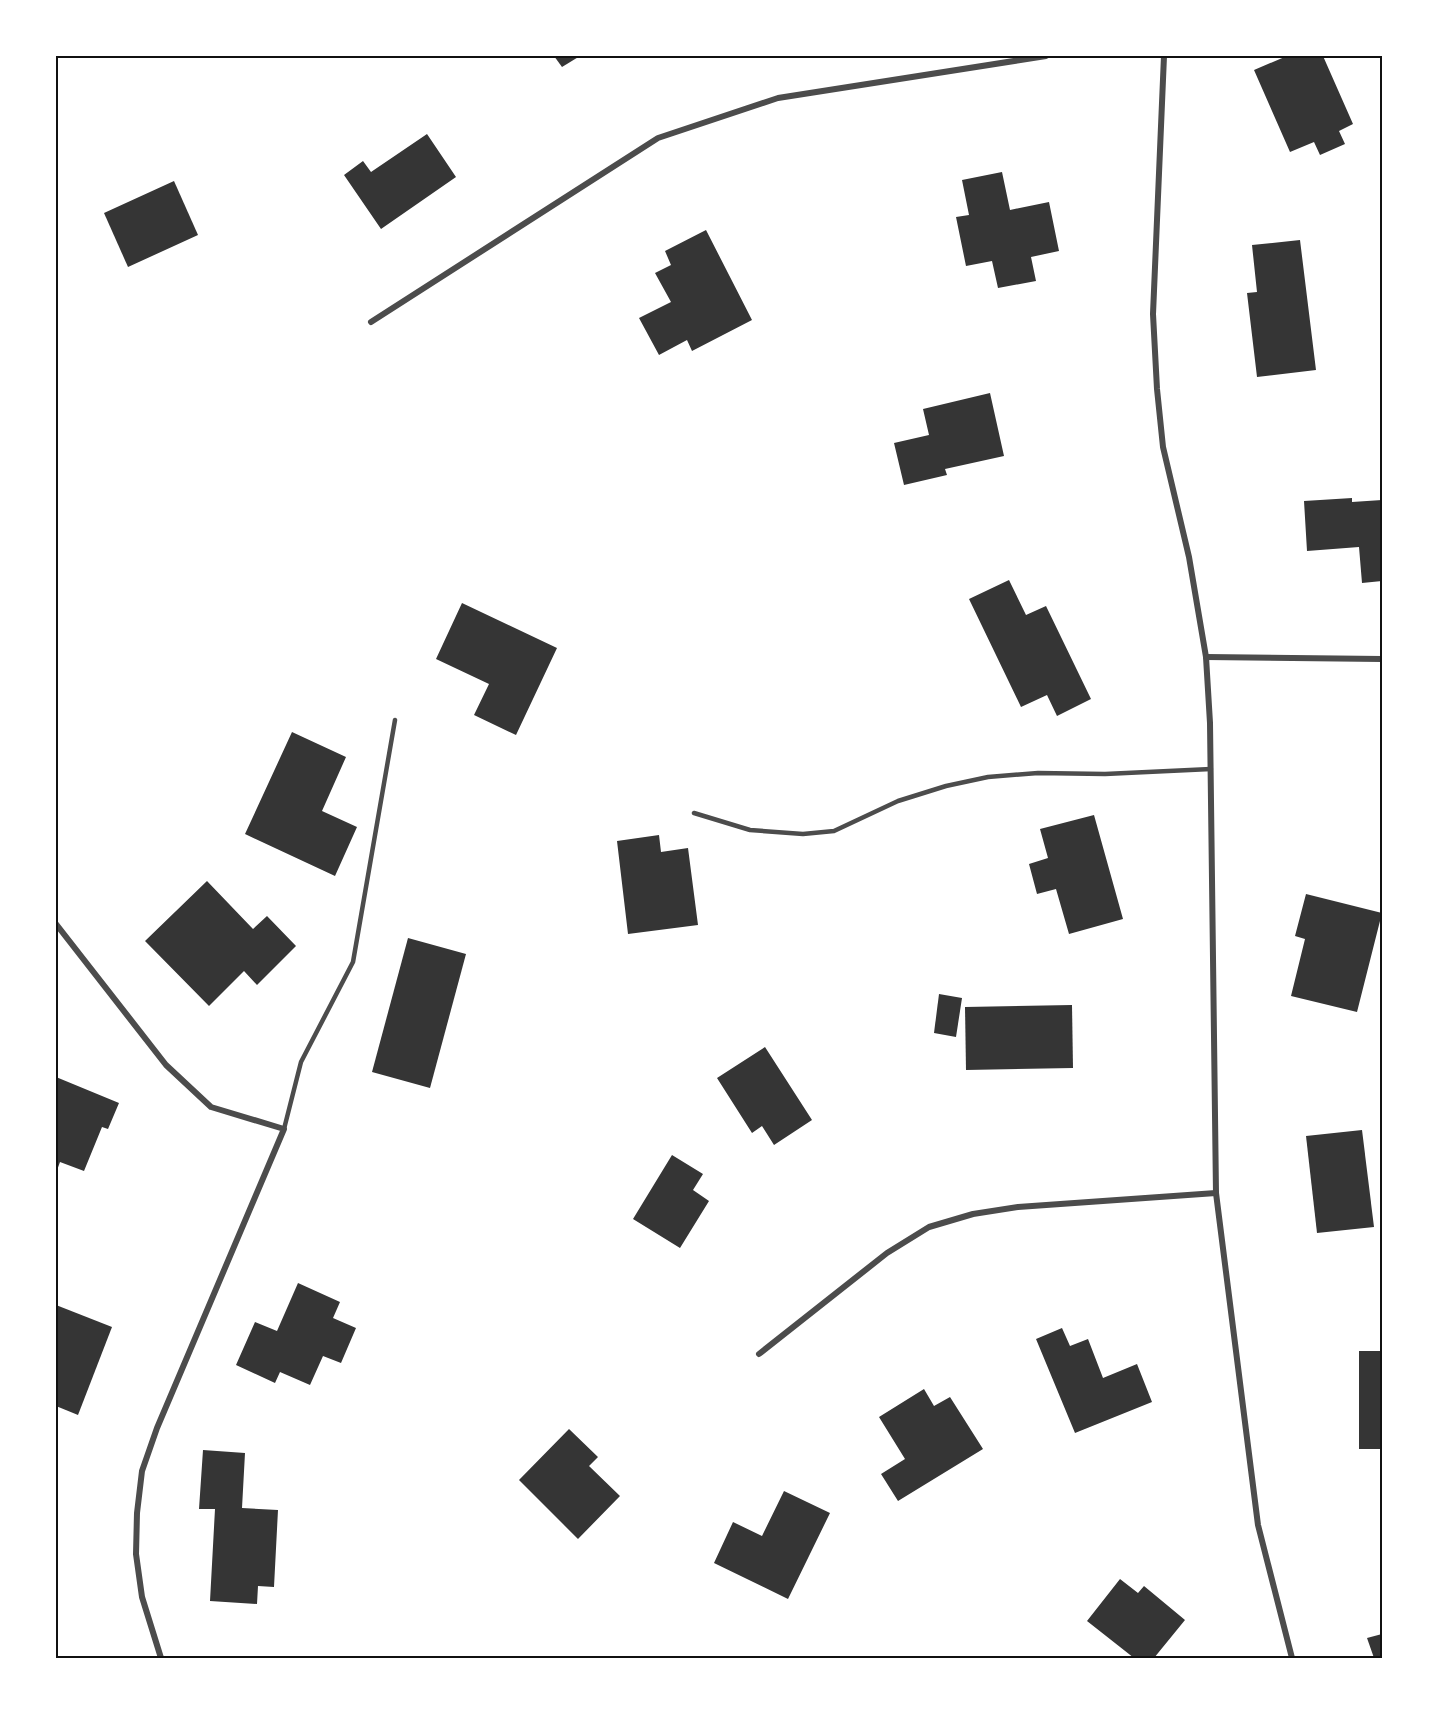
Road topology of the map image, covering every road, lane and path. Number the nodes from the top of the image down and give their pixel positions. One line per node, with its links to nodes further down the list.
1 (1046, 56): 3 (street)
2 (1164, 56): 4 (street)
3 (371, 322)
4 (1206, 657): 5 (street); 7 (street)
5 (1383, 659)
6 (395, 720): 10 (lane)
7 (1211, 769): 8 (lane); 11 (street)
8 (694, 813)
9 (56, 924): 10 (street)
10 (284, 1129): 13 (street)
11 (1216, 1193): 12 (street); 14 (street)
12 (759, 1354)
13 (161, 1659)
14 (1292, 1659)

